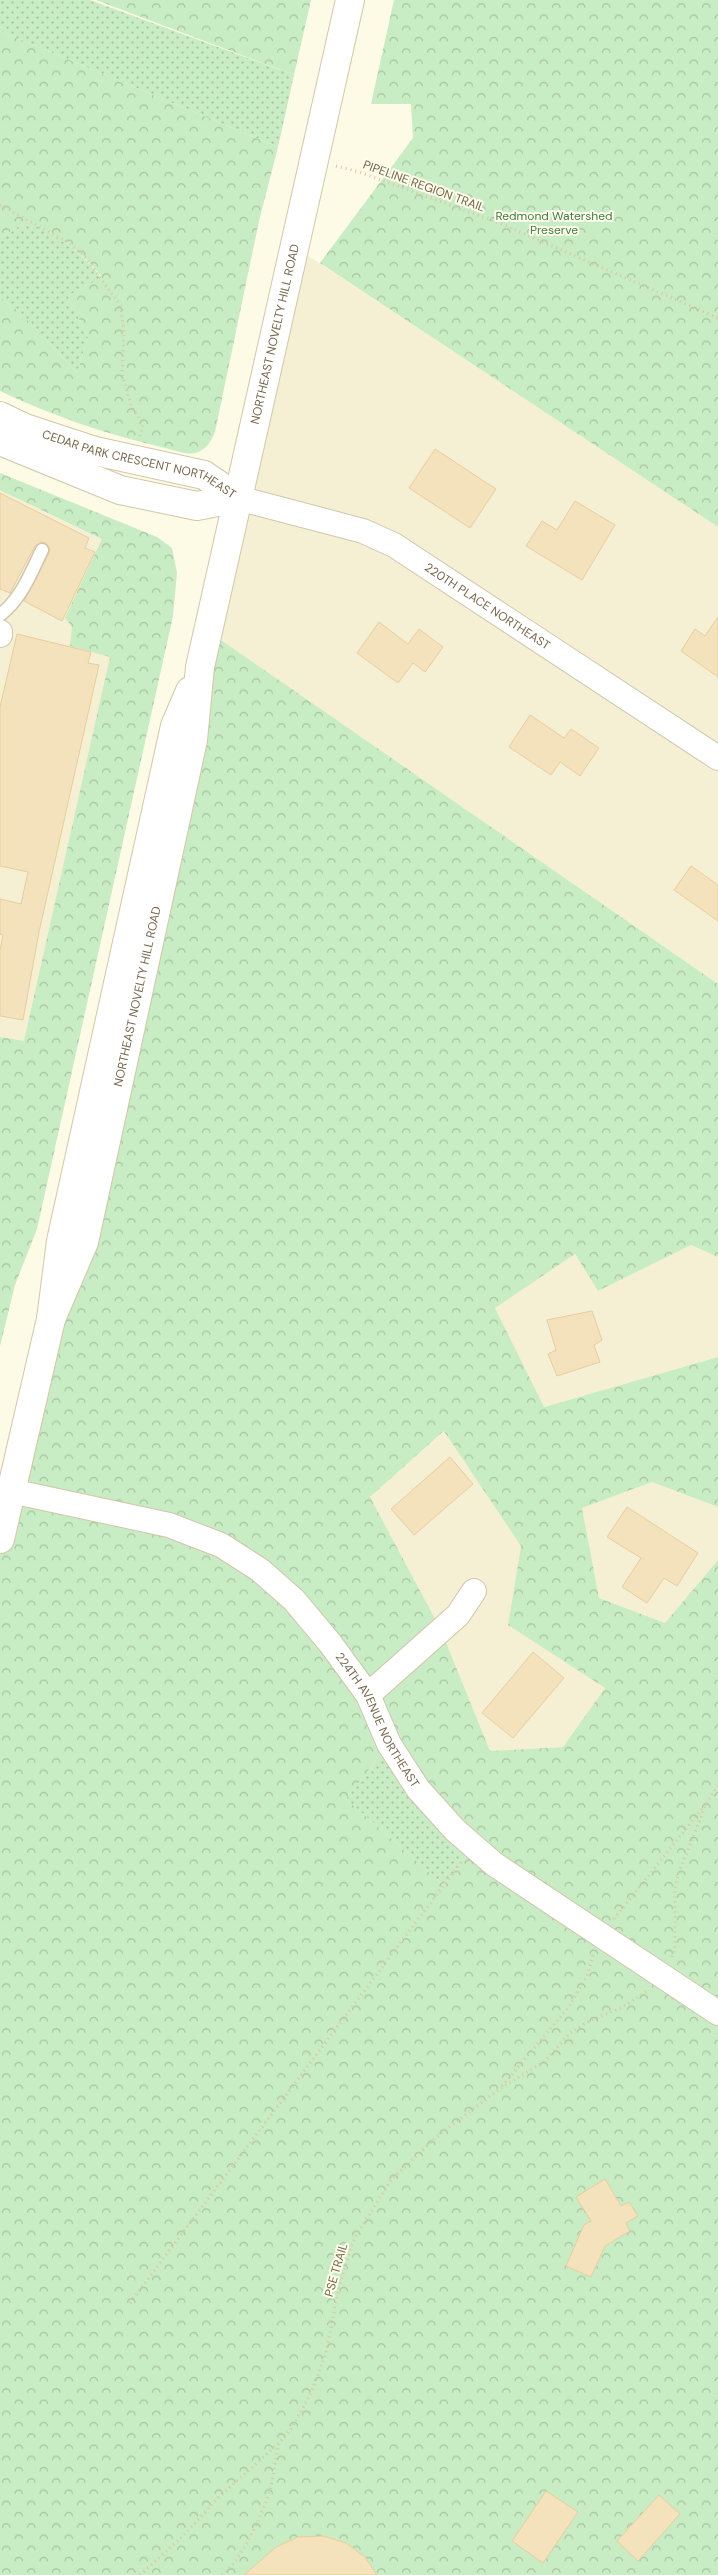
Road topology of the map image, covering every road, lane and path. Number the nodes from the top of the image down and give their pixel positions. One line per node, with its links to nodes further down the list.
1 (350, 0): 2 (main road, NORTHEAST NOVELTY HILL ROAD)
2 (314, 161): 4 (path, PIPELINE REGION TRAIL); 8 (main road, NORTHEAST NOVELTY HILL ROAD)
3 (0, 205): 7 (path)
4 (718, 318)
5 (0, 416): 8 (main road, CEDAR PARK CRESCENT NORTHEAST)
6 (0, 441): 8 (main road, CEDAR PARK CRESCENT NORTHEAST)
7 (139, 442)
8 (238, 498): 11 (street, 220TH PLACE NORTHEAST); 12 (main road, NORTHEAST NOVELTY HILL ROAD)
9 (42, 550): 10 (lane)
10 (0, 615)
11 (718, 758)
12 (5, 1490): 13 (main road, NORTHEAST NOVELTY HILL ROAD); 15 (street, 224TH AVENUE NORTHEAST)
13 (0, 1539)
14 (474, 1591): 15 (street)
15 (368, 1695): 18 (street, 224TH AVENUE NORTHEAST)
16 (718, 1785): 17 (path)
17 (707, 1802)
18 (474, 1846): 19 (street, 224TH AVENUE NORTHEAST); 21 (path)
19 (718, 2013)
20 (498, 2090): 22 (path, PSE TRAIL)
21 (130, 2303)
22 (279, 2443): 23 (path, PSE TRAIL); 24 (path, PSE TRAIL)
23 (140, 2575)
24 (222, 2575)

